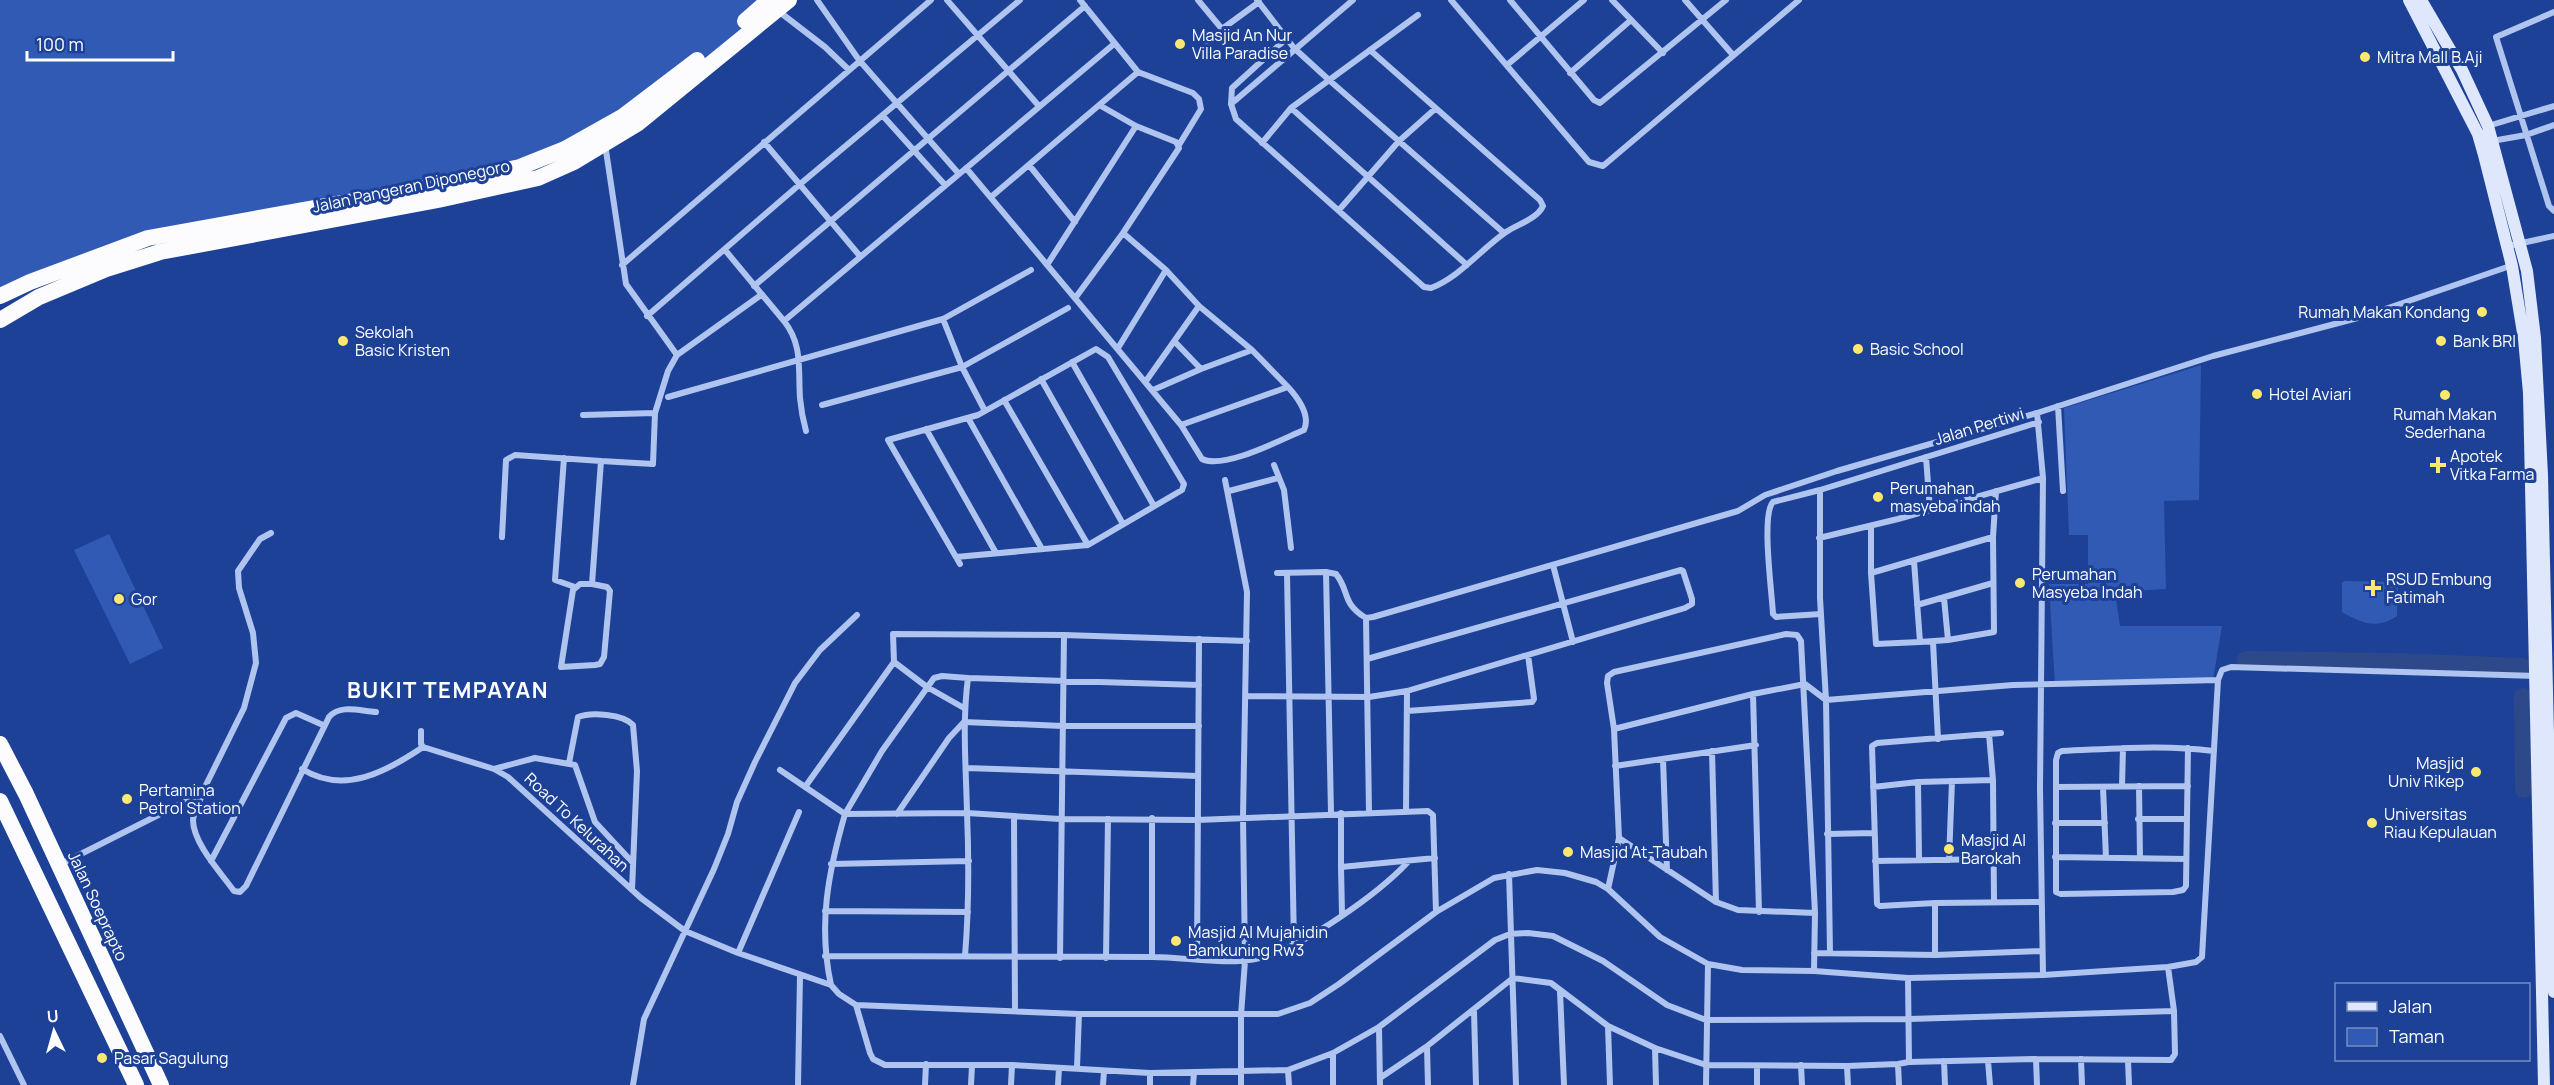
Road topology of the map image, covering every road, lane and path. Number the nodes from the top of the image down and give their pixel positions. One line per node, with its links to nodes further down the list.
1 (817, 0): 34 (street)
2 (931, 0): 34 (street)
3 (947, 0): 25 (street)
4 (1020, 0): 25 (street)
5 (1080, 0): 19 (street)
6 (1198, 0): 24 (street)
7 (1353, 0): 29 (street)
8 (1451, 0): 35 (street)
9 (1510, 0): 27 (street)
10 (1584, 0): 27 (street)
11 (1612, 0): 22 (street)
12 (1685, 0): 23 (street)
13 (1726, 0): 23 (street)
14 (1799, 0): 33 (street)
15 (2409, 0): 77 (main road)
16 (2421, 0): 52 (main road)
17 (1258, 1): 24 (street); 26 (street)
18 (778, 3): 36 (street); 59 (highway, Jalan Pangeran Diponegoro); 89 (highway, Jalan Pangeran Diponegoro)
19 (1085, 6): 28 (street); 37 (street)
20 (2554, 12): 49 (street)
21 (1418, 15): 30 (street)
22 (1631, 20): 31 (street); 39 (street)
23 (1703, 20): 31 (street); 33 (street)
24 (1222, 29): 32 (street)
25 (976, 36): 37 (street); 41 (street)
26 (1287, 38): 29 (street); 42 (street)
27 (1540, 38): 35 (street); 39 (street)
28 (1114, 44): 38 (street); 43 (street)
29 (1294, 48): 40 (street); 42 (street)
30 (1370, 50): 40 (street); 47 (street)
31 (1663, 53): 39 (street)
32 (1199, 54)
33 (1733, 55): 35 (street)
34 (859, 60): 36 (street); 41 (street)
35 (1507, 65)
36 (848, 69): 57 (street)
37 (1007, 70): 43 (street); 54 (street)
38 (1138, 72): 44 (street); 60 (street)
39 (1570, 72)
40 (1329, 80): 46 (street); 55 (street)
41 (896, 104): 48 (street); 54 (street)
42 (1231, 104): 58 (street)
43 (1038, 105): 63 (street)
44 (1101, 106): 51 (street); 62 (street)
45 (2554, 106): 49 (street)
46 (1291, 108): 58 (street); 65 (street)
47 (1435, 109): 55 (street); 74 (street)
48 (883, 116): 61 (street); 66 (street)
49 (2523, 116): 52 (street); 53 (street)
50 (2554, 125): 53 (street)
51 (1136, 126): 60 (street); 72 (street)
52 (2488, 126): 56 (main road)
53 (2526, 135): 56 (street); 70 (street)
54 (927, 138): 61 (street); 64 (street)
55 (1399, 141): 65 (street); 74 (street)
56 (2492, 141): 76 (main road)
57 (764, 142): 66 (street); 81 (street)
58 (1262, 143): 69 (street)
59 (605, 144): 81 (street); 95 (highway, Jalan Pangeran Diponegoro)
60 (1179, 145): 73 (street)
61 (913, 150): 67 (street); 71 (street)
62 (1029, 165): 68 (street); 72 (street)
63 (966, 168): 64 (street); 68 (street)
64 (959, 174): 67 (street)
65 (1367, 176): 69 (street); 83 (street)
66 (799, 185): 71 (street); 78 (street)
67 (945, 185): 79 (street)
68 (991, 197): 82 (street)
69 (1339, 210): 83 (street)
70 (2554, 211)
71 (831, 220): 79 (street); 87 (street)
72 (1075, 222): 82 (street)
73 (1123, 233): 86 (street); 90 (street)
74 (1504, 233): 83 (street)
75 (2554, 236): 76 (street)
76 (2521, 243): 77 (street); 80 (main road)
77 (2508, 246): 84 (main road)
78 (725, 250): 87 (street); 93 (street)
79 (859, 255): 96 (street)
80 (2525, 261): 84 (street); 172 (main road)
81 (622, 265): 93 (street)
82 (1047, 265): 90 (street)
83 (1467, 265)
84 (2512, 266): 112 (street); 172 (main road)
85 (1031, 270): 94 (street)
86 (1166, 270): 91 (street); 98 (street)
87 (754, 286): 88 (street)
88 (761, 295): 96 (street); 100 (street)
89 (0, 296)
90 (1076, 297): 98 (street)
91 (1199, 306): 97 (street); 99 (street)
92 (1068, 308): 103 (street)
93 (647, 316): 100 (street)
94 (943, 319): 101 (street); 103 (street)
95 (0, 320)
96 (784, 321): 101 (street)
97 (1174, 342): 104 (street); 106 (street)
98 (1118, 348): 106 (street)
99 (1252, 350): 104 (street); 107 (street)
100 (677, 355): 114 (street)
101 (799, 359): 109 (street); 121 (street)
102 (1072, 362): 105 (street); 133 (street); 133 (street)
103 (962, 367): 111 (street); 113 (street)
104 (1201, 369): 108 (street)
105 (1041, 380): 110 (street); 135 (street)
106 (1146, 381): 108 (street)
107 (1288, 387): 119 (street); 119 (street)
108 (1153, 390): 119 (street)
109 (668, 397)
110 (1004, 400): 113 (street); 141 (street)
111 (822, 405)
112 (2058, 406): 115 (street); 132 (street)
113 (985, 411): 117 (street)
114 (655, 413): 116 (street); 124 (street)
115 (2037, 413): 118 (street); 148 (street)
116 (583, 415)
117 (968, 418): 120 (street); 143 (street)
118 (2038, 422): 122 (street, Jalan Pertiwi); 127 (street)
119 (1181, 425)
120 (926, 429): 144 (street); 145 (street)
121 (806, 431)
122 (1926, 457): 129 (street, Jalan Pertiwi); 134 (street, Jalan Pertiwi)
123 (564, 458): 124 (street); 138 (street); 155 (street)
124 (601, 461): 154 (street)
125 (1274, 465): 126 (street)
126 (1278, 478): 130 (street); 142 (street)
127 (2043, 478): 131 (street); 177 (street)
128 (1225, 480): 130 (street)
129 (1820, 490): 140 (street); 159 (street, Jalan Pertiwi)
130 (1229, 491): 165 (street)
131 (1996, 491): 134 (street); 139 (street)
132 (2063, 491)
133 (1154, 506): 135 (street)
134 (1930, 510): 136 (street)
135 (1123, 524): 141 (street)
136 (1871, 526): 140 (street); 152 (street)
137 (271, 533): 226 (street)
138 (502, 537)
139 (1993, 537): 146 (street); 153 (street)
140 (1820, 538): 159 (street)
141 (1088, 545): 143 (street)
142 (1291, 548)
143 (1042, 549): 144 (street)
144 (996, 553): 145 (street)
145 (956, 557): 147 (street)
146 (1914, 561): 152 (street); 158 (street)
147 (960, 564)
148 (1553, 565): 157 (street); 161 (street)
149 (1326, 572): 151 (street); 161 (street); 186 (street)
150 (1277, 573): 151 (street)
151 (1287, 573): 184 (street)
152 (1871, 573): 167 (street)
153 (1993, 583): 156 (street); 164 (street)
154 (592, 584): 155 (street); 155 (street)
155 (575, 587)
156 (1944, 598): 158 (street); 164 (street)
157 (1564, 602): 166 (street); 166 (street); 170 (street)
158 (1917, 605): 167 (street)
159 (1821, 614): 187 (street)
160 (857, 615): 281 (street)
161 (1366, 618): 170 (street)
162 (1064, 635): 163 (street); 171 (street); 175 (street)
163 (1199, 639): 165 (street); 178 (street)
164 (1948, 640): 168 (street)
165 (1247, 641): 183 (street)
166 (1573, 642): 169 (street)
167 (1920, 642): 168 (street)
168 (1933, 642): 181 (street)
169 (1528, 655): 180 (street); 189 (street)
170 (1367, 659): 185 (street)
171 (894, 662): 179 (street); 222 (street)
172 (2541, 676): 174 (street); 283 (main road); 375 (main road)
173 (968, 678): 175 (street); 179 (street); 188 (street)
174 (2218, 680): 177 (street); 206 (street)
175 (1062, 681): 178 (street); 193 (street)
176 (1805, 684): 182 (street); 187 (street); 195 (street); 279 (street)
177 (2042, 684): 181 (street); 273 (street)
178 (1199, 685): 194 (street)
179 (927, 687): 188 (street); 235 (street)
180 (1407, 691): 185 (street); 189 (street)
181 (1935, 691): 187 (street); 199 (street)
182 (1753, 694): 195 (street); 201 (street)
183 (1247, 696): 184 (street); 238 (street)
184 (1290, 697): 186 (street); 239 (street)
185 (1368, 697): 186 (street); 230 (street)
186 (1328, 698): 233 (street)
187 (1826, 700): 249 (street)
188 (964, 708): 191 (street)
189 (1407, 711): 231 (street)
190 (376, 712): 192 (street)
191 (964, 722): 193 (street); 210 (street); 236 (street)
192 (323, 725): 211 (street); 259 (street)
193 (1063, 726): 194 (street); 214 (street)
194 (1199, 726): 215 (street)
195 (1614, 729): 209 (street)
196 (421, 730): 202 (street)
197 (1989, 734): 198 (street); 199 (street); 216 (street)
198 (2001, 734)
199 (1938, 739): 223 (street)
200 (0, 744): 227 (highway, Jalan Soeprapto)
201 (1756, 745): 205 (street); 278 (street)
202 (423, 747): 211 (street); 212 (street, Road To Kelurahan)
203 (2188, 747): 204 (street); 206 (street); 221 (street)
204 (2123, 748): 219 (street); 224 (street)
205 (1712, 751): 207 (street); 271 (street)
206 (2213, 751): 299 (street)
207 (1663, 759): 209 (street); 267 (street)
208 (569, 763): 212 (street); 263 (street); 263 (street)
209 (1615, 766): 250 (street)
210 (966, 768): 214 (street); 232 (street)
211 (302, 769): 259 (street)
212 (494, 769): 270 (street, Road To Kelurahan)
213 (780, 770): 222 (street)
214 (1062, 771): 215 (street); 241 (street)
215 (1198, 776): 245 (street)
216 (1993, 780): 217 (street); 256 (street)
217 (1952, 781): 218 (street); 258 (street)
218 (1918, 782): 223 (street); 255 (street)
219 (2122, 786): 220 (street); 225 (street)
220 (2139, 786): 221 (street); 243 (street)
221 (2188, 786): 244 (street)
222 (805, 787): 235 (street)
223 (1873, 787): 248 (street)
224 (2056, 787): 225 (street); 246 (street)
225 (2103, 787): 247 (street)
226 (202, 793): 259 (street); 265 (street)
227 (30, 803): 228 (highway); 265 (highway, Jalan Soeprapto)
228 (3, 807): 345 (highway)
229 (798, 812): 287 (street)
230 (1369, 812): 231 (street); 234 (street)
231 (1406, 812): 252 (street)
232 (967, 813): 236 (street); 237 (street); 260 (street)
233 (1331, 813): 234 (street); 239 (street)
234 (1341, 813): 266 (street)
235 (845, 814): 236 (street); 264 (street)
236 (897, 814)
237 (1014, 817): 241 (street); 292 (street)
238 (1243, 817): 239 (street); 245 (street); 297 (street)
239 (1292, 817): 284 (street)
240 (1152, 818): 242 (street); 245 (street); 293 (street)
241 (1060, 819): 242 (street); 294 (street)
242 (1108, 819): 295 (street)
243 (2138, 819): 244 (street); 254 (street)
244 (2187, 819): 257 (street)
245 (1197, 820): 296 (street)
246 (2055, 823): 247 (street); 251 (street)
247 (2104, 823): 253 (street)
248 (1874, 833): 249 (street); 261 (street)
249 (1827, 834): 286 (street)
250 (1619, 838): 267 (street); 269 (street)
251 (2055, 857): 253 (street); 257 (street)
252 (1435, 858): 262 (street); 277 (street)
253 (2106, 858): 254 (street)
254 (2140, 858): 257 (street)
255 (1919, 859): 258 (street); 261 (street)
256 (1994, 859): 258 (street); 272 (street)
257 (2186, 859)
258 (1948, 860)
259 (210, 861)
260 (969, 861): 264 (street); 276 (street)
261 (1875, 861): 274 (street)
262 (1408, 862): 266 (street); 280 (street)
263 (633, 863): 270 (street)
264 (831, 864): 275 (street)
265 (59, 865): 346 (highway, Jalan Soeprapto)
266 (1341, 867): 280 (street)
267 (1667, 870): 271 (street)
268 (1509, 874): 269 (street); 277 (street); 282 (street)
269 (1608, 889): 298 (street)
270 (632, 890): 281 (street, Road To Kelurahan)
271 (1716, 902): 278 (street)
272 (1994, 902): 273 (street); 274 (street)
273 (2041, 902): 285 (street)
274 (1935, 903): 289 (street)
275 (825, 911): 276 (street); 290 (street)
276 (968, 912): 291 (street)
277 (1436, 912): 313 (street)
278 (1759, 912): 279 (street)
279 (1815, 913): 288 (street)
280 (1342, 914): 284 (street)
281 (685, 931): 287 (street, Road To Kelurahan); 347 (street)
282 (1510, 934): 303 (street); 315 (street); 317 (street)
283 (2554, 938): 307 (main road)
284 (1294, 945): 297 (street)
285 (2041, 951): 289 (street); 301 (street)
286 (1830, 952): 288 (street); 289 (street)
287 (738, 953): 302 (street, Road To Kelurahan)
288 (1814, 953): 300 (street)
289 (1935, 955)
290 (825, 956): 291 (street); 305 (street)
291 (965, 956): 292 (street)
292 (1015, 956): 294 (street); 309 (street)
293 (1152, 957): 295 (street); 296 (street)
294 (1060, 958): 295 (street)
295 (1106, 958)
296 (1197, 959): 297 (street)
297 (1245, 961): 313 (street)
298 (1708, 964): 300 (street); 315 (street)
299 (2168, 967): 301 (street); 311 (street)
300 (1814, 971): 304 (street)
301 (2043, 975): 304 (street)
302 (800, 976): 305 (street, Road To Kelurahan); 348 (street)
303 (1513, 978): 306 (street); 310 (street); 361 (street)
304 (1908, 978): 314 (street)
305 (831, 986): 308 (street, Road To Kelurahan)
306 (1560, 991): 316 (street); 362 (street)
307 (2554, 992)
308 (856, 1005): 309 (street); 328 (street)
309 (1015, 1011): 312 (street)
310 (1474, 1011): 319 (street); 360 (street)
311 (2174, 1011): 314 (street); 324 (street)
312 (1079, 1014): 313 (street); 337 (street)
313 (1241, 1015): 340 (street)
314 (1909, 1019): 315 (street); 327 (street)
315 (1706, 1020): 331 (street)
316 (1608, 1026): 320 (street); 363 (street)
317 (1379, 1027): 321 (street); 343 (street)
318 (0, 1036): 344 (street)
319 (1427, 1047): 343 (street); 359 (street)
320 (1655, 1048): 331 (street); 364 (street)
321 (1333, 1053): 338 (street); 358 (street)
322 (2036, 1059): 323 (street); 326 (street); 372 (street)
323 (2081, 1059): 324 (street); 373 (street)
324 (2128, 1060): 374 (street)
325 (1944, 1061): 326 (street); 327 (street); 370 (street)
326 (1988, 1061): 371 (street)
327 (1909, 1062): 329 (street)
328 (926, 1064): 333 (street); 349 (street)
329 (1898, 1064): 334 (street); 369 (street)
330 (1012, 1065): 333 (street); 336 (street); 351 (street)
331 (1706, 1065): 335 (street); 365 (street)
332 (1801, 1065): 334 (street); 335 (street); 367 (street)
333 (972, 1066): 350 (street)
334 (1847, 1066): 368 (street)
335 (1756, 1067): 366 (street)
336 (1059, 1068): 337 (street); 352 (street)
337 (1077, 1068): 339 (street)
338 (1288, 1070): 340 (street); 357 (street)
339 (1104, 1071): 341 (street); 353 (street)
340 (1241, 1072): 342 (street); 356 (street)
341 (1150, 1073): 342 (street); 354 (street)
342 (1194, 1073): 355 (street)
343 (1380, 1081)
344 (24, 1085)
345 (136, 1085)
346 (161, 1085)
347 (633, 1085)
348 (798, 1085)
349 (925, 1085)
350 (971, 1085)
351 (1011, 1085)
352 (1058, 1085)
353 (1103, 1085)
354 (1150, 1085)
355 (1193, 1085)
356 (1241, 1085)
357 (1289, 1085)
358 (1333, 1085)
359 (1428, 1085)
360 (1476, 1085)
361 (1516, 1085)
362 (1564, 1085)
363 (1610, 1085)
364 (1656, 1085)
365 (1706, 1085)
366 (1756, 1085)
367 (1802, 1085)
368 (1848, 1085)
369 (1899, 1085)
370 (1945, 1085)
371 (1990, 1085)
372 (2037, 1085)
373 (2082, 1085)
374 (2129, 1085)
375 (2544, 1085)

